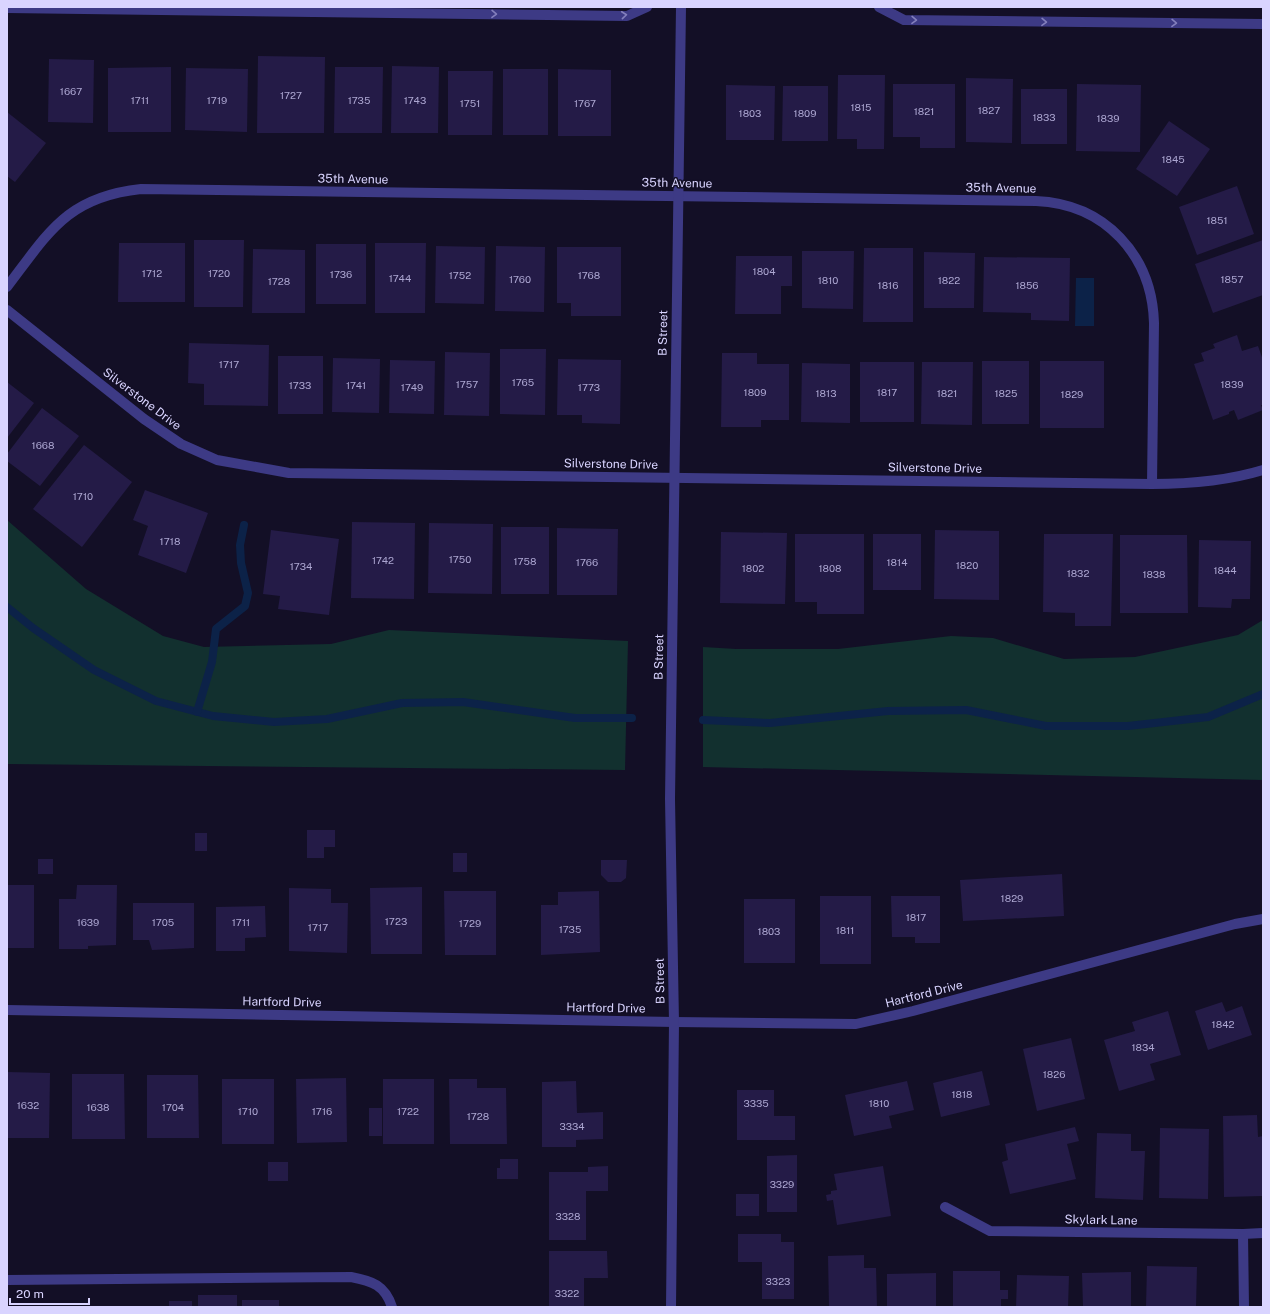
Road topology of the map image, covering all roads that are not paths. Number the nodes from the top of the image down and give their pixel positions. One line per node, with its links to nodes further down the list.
1 (647, 7): 4 (street, one-way to 1)
2 (681, 7): 6 (street, B Street)
3 (879, 7): 5 (street, one-way to 5)
4 (7, 8)
5 (1263, 24)
6 (678, 196): 7 (street, 35th Avenue); 10 (street, B Street); 11 (street, 35th Avenue)
7 (7, 287)
8 (7, 310): 10 (street, Silverstone Drive)
9 (1263, 470): 11 (street, Silverstone Drive)
10 (674, 477): 11 (street, Silverstone Drive); 14 (street, B Street)
11 (1152, 484)
12 (1263, 919): 14 (street, Hartford Drive)
13 (7, 1010): 14 (street, Hartford Drive)
14 (674, 1022): 20 (street, B Street)
15 (946, 1207): 17 (street, Skylark Lane)
16 (1263, 1233): 17 (street, Skylark Lane)
17 (1243, 1234): 21 (street)
18 (7, 1280): 19 (street)
19 (392, 1307)
20 (671, 1307)
21 (1244, 1307)

